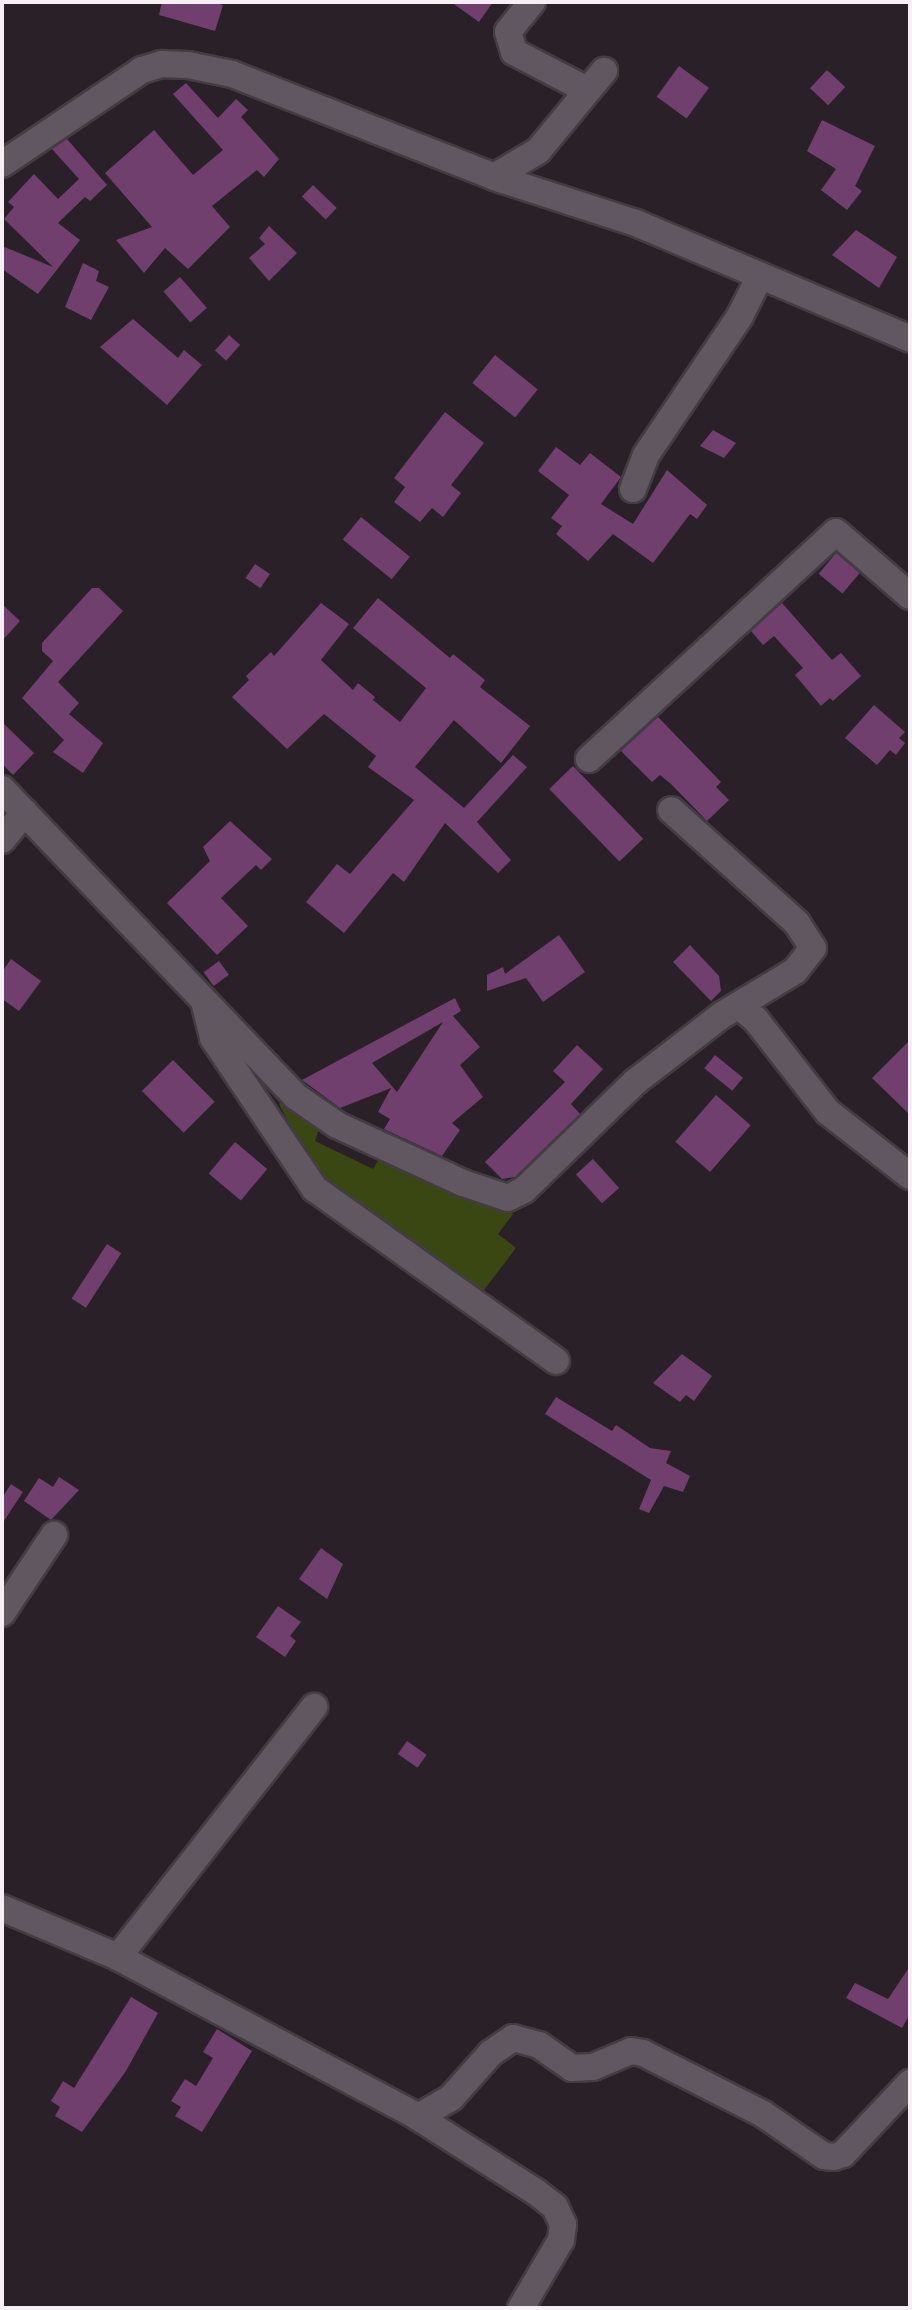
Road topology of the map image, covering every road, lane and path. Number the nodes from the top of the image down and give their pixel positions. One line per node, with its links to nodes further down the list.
1 (532, 2): 3 (street)
2 (2, 164): 3 (street)
3 (494, 177): 4 (street)
4 (761, 276): 5 (street); 6 (street)
5 (910, 339)
6 (633, 489)
7 (910, 596): 8 (street)
8 (590, 759)
9 (2, 789): 11 (street)
10 (671, 810): 14 (street)
11 (24, 812): 12 (street); 13 (street)
12 (2, 840)
13 (202, 996): 14 (street); 16 (street)
14 (739, 1006): 15 (street)
15 (910, 1176)
16 (556, 1361)
17 (54, 1535): 18 (street)
18 (2, 1613)
19 (314, 1707): 21 (street)
20 (2, 1908): 21 (street)
21 (118, 1957): 23 (street)
22 (910, 2083): 23 (street)
23 (418, 2118): 24 (street)
24 (520, 2308)

